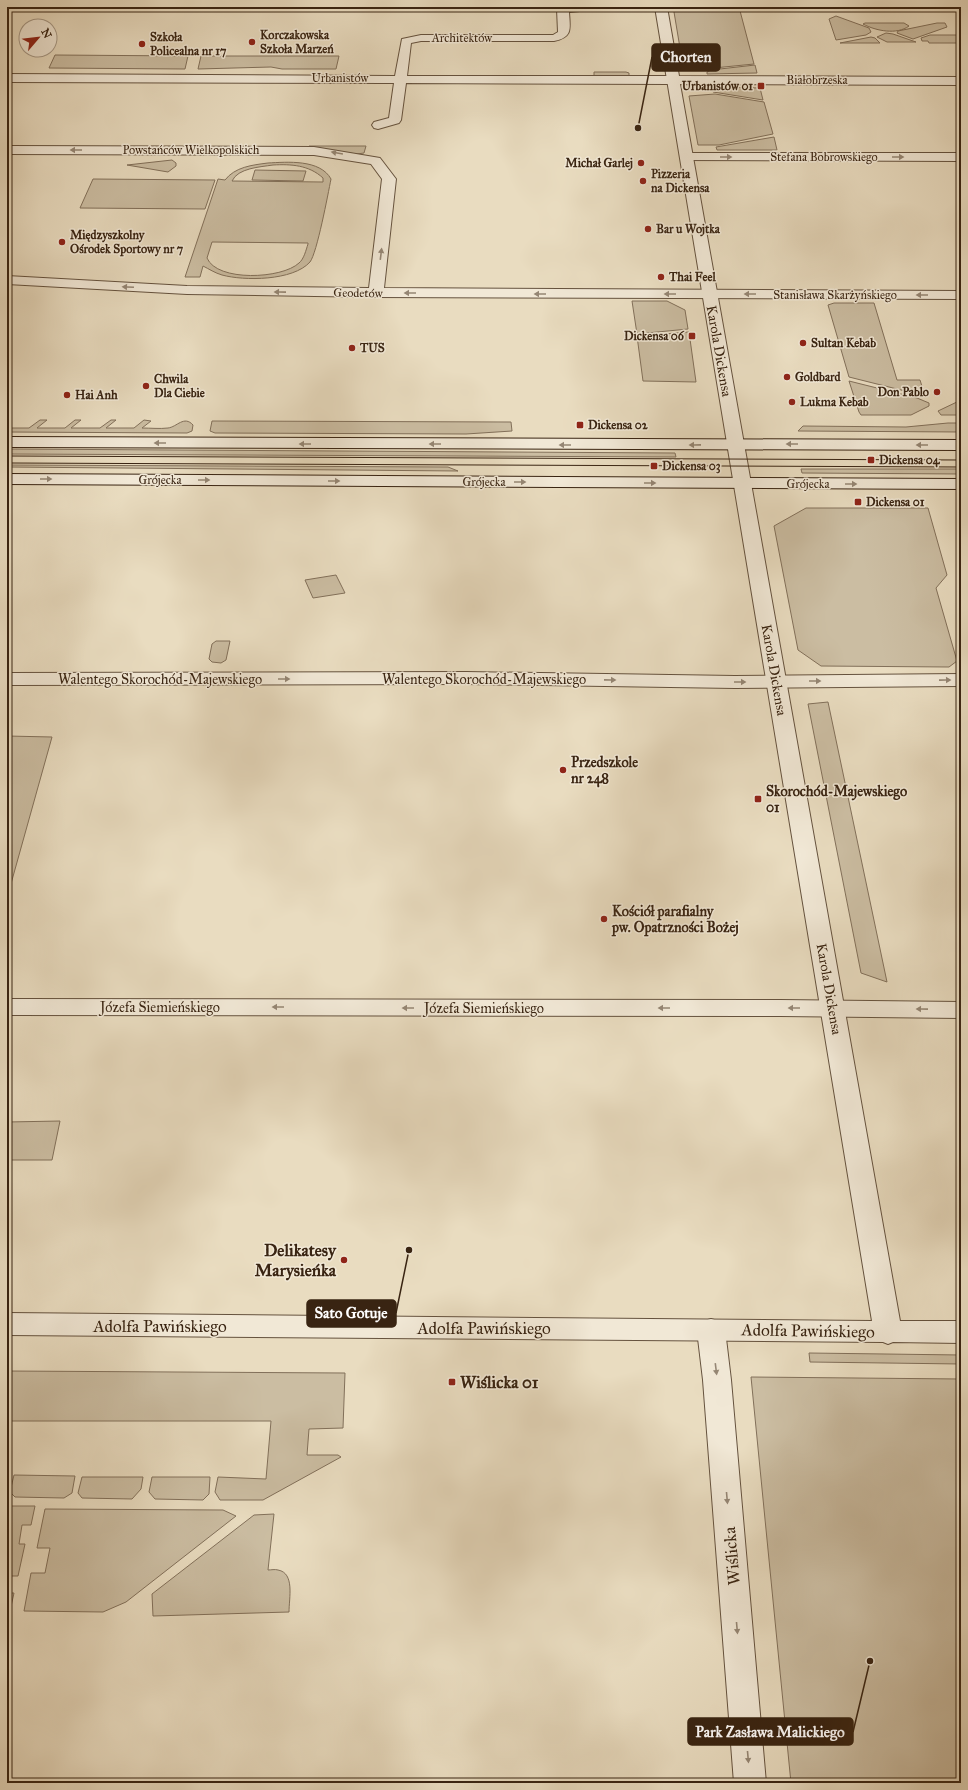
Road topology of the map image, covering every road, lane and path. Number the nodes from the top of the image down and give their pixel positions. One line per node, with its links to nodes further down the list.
1 (661, 7): 5 (street, Karola Dickensa)
2 (590, 8): 4 (street, Architektów)
3 (7, 78): 4 (street, Urbanistów)
4 (401, 79): 5 (street, Urbanistów); 7 (street, Architektów)
5 (673, 80): 6 (street, Białobrzeska); 9 (street, Karola Dickensa)
6 (961, 80)
7 (378, 124)
8 (7, 150): 12 (street, Powstańców Wielkopolskich, one-way to 8)
9 (687, 157): 10 (street, Stefana Bobrowskiego, one-way to 10); 13 (street, Karola Dickensa)
10 (961, 157)
11 (7, 280): 12 (street, Geodetów, one-way to 11)
12 (376, 293): 13 (street, Geodetów, one-way to 12)
13 (709, 294): 14 (street, Stanisława Skarżyńskiego, one-way to 13); 16 (street, Karola Dickensa)
14 (961, 295)
15 (7, 442): 16 (street, one-way to 15)
16 (734, 444): 17 (street, one-way to 16); 19 (street, Karola Dickensa)
17 (961, 445)
18 (7, 479): 19 (street, Grójecka, one-way to 19)
19 (742, 484): 20 (street, Grójecka, one-way to 20); 23 (street, Karola Dickensa)
20 (961, 484)
21 (7, 679): 23 (street, Walentego Skorochód-Majewskiego, one-way to 23)
22 (961, 680): 23 (street, Walentego Skorochód-Majewskiego, one-way to 22)
23 (776, 681): 25 (street, Karola Dickensa)
24 (7, 1007): 25 (street, Józefa Siemieńskiego, one-way to 24)
25 (833, 1008): 26 (street, Józefa Siemieńskiego, one-way to 25); 30 (street, Karola Dickensa)
26 (961, 1010)
27 (7, 1324): 28 (street, Adolfa Pawińskiego)
28 (711, 1330): 30 (street, Adolfa Pawińskiego); 31 (street, Wiślicka, one-way to 31)
29 (961, 1332): 30 (street, Adolfa Pawińskiego)
30 (888, 1333)
31 (750, 1783)

